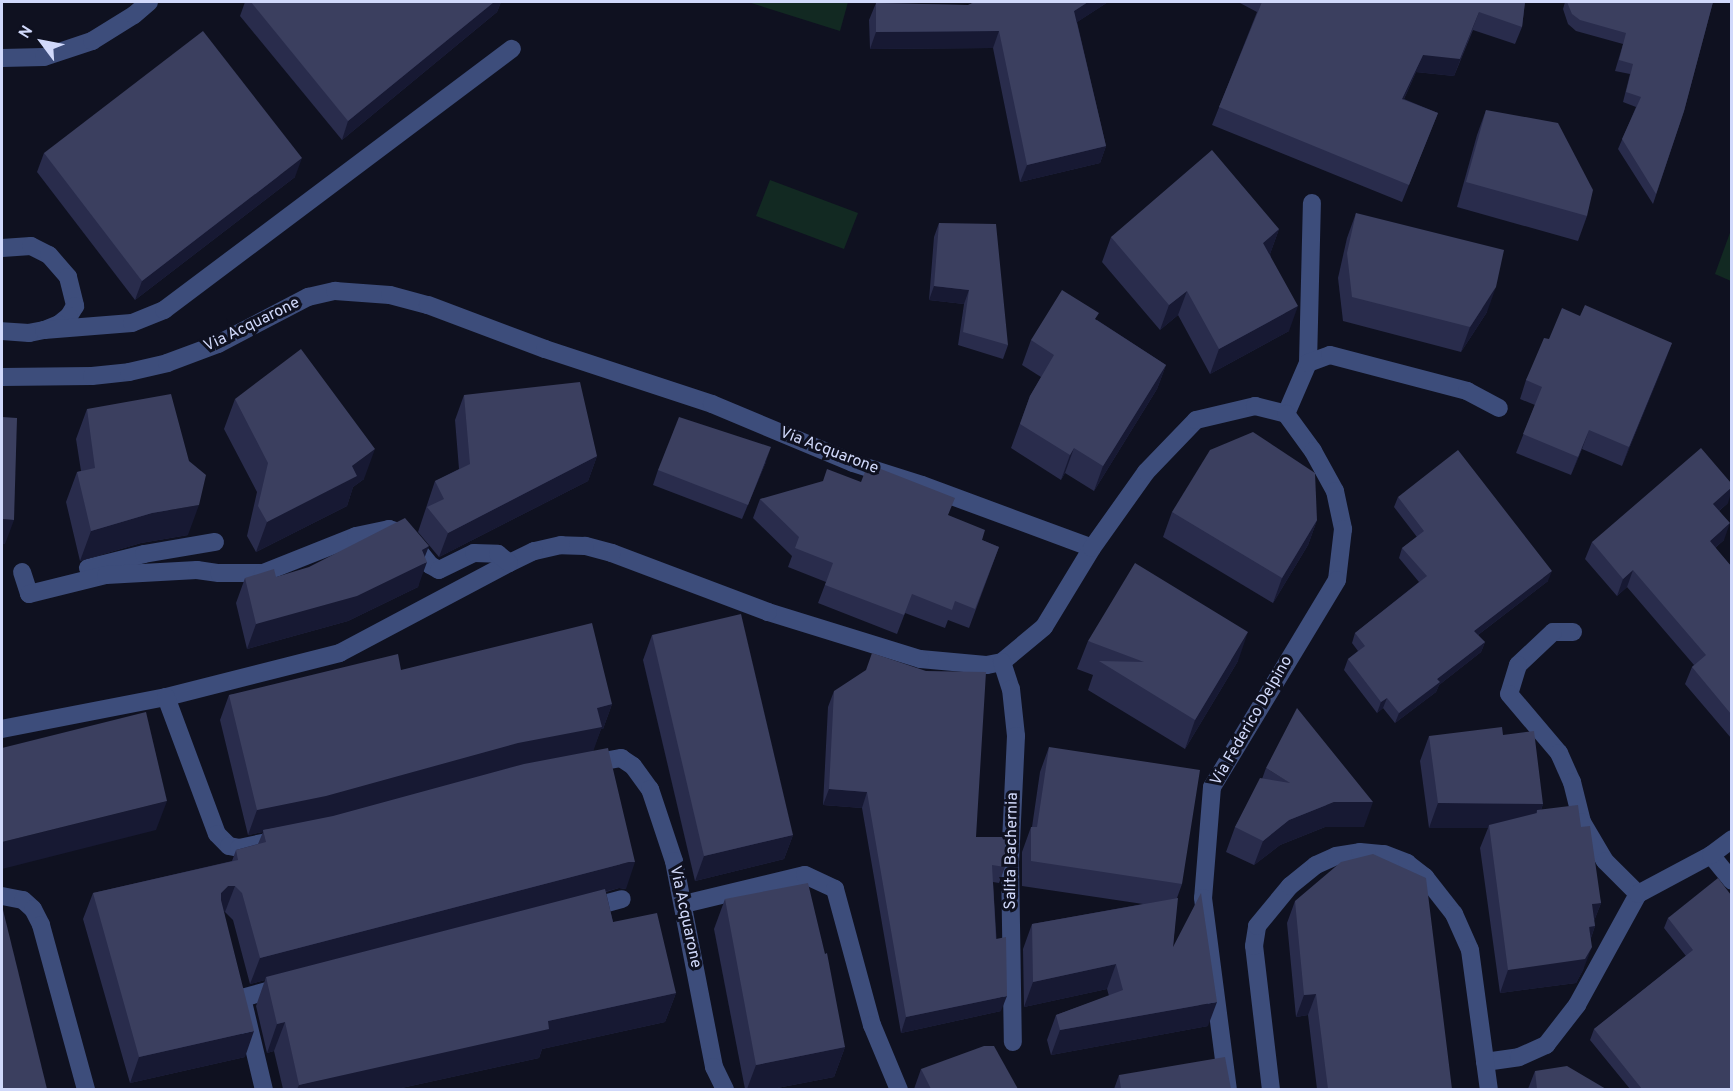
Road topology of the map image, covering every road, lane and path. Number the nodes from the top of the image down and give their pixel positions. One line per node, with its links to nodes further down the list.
1 (149, 2): 3 (street)
2 (512, 49): 6 (street)
3 (2, 58)
4 (1312, 202): 8 (street)
5 (2, 248): 6 (street)
6 (44, 330): 7 (street)
7 (2, 331)
8 (1308, 363): 10 (street); 11 (street)
9 (2, 376): 13 (street, Via Acquarone)
10 (1499, 408)
11 (1286, 414): 13 (street); 40 (street, Via Federico Delpino)
12 (215, 542): 16 (street)
13 (1092, 548): 18 (street)
14 (509, 563): 16 (street); 18 (street); 19 (street)
15 (22, 572): 16 (street)
16 (84, 580)
17 (1573, 632): 26 (street)
18 (1002, 662): 34 (street, Salita Bachernia)
19 (166, 697): 20 (street); 22 (street)
20 (2, 729)
21 (566, 768): 29 (street, Via Acquarone)
22 (297, 837)
23 (1731, 839): 24 (street)
24 (1711, 855): 25 (street); 26 (street)
25 (1731, 882)
26 (1638, 894): 35 (street)
27 (2, 896): 36 (street)
28 (622, 899): 30 (street)
29 (684, 904): 38 (street, Via Acquarone); 39 (street)
30 (564, 914)
31 (236, 976): 33 (street)
32 (306, 980): 33 (street)
33 (242, 998): 37 (street)
34 (1013, 1042)
35 (1485, 1062): 41 (street); 42 (street)
36 (86, 1089)
37 (264, 1089)
38 (725, 1089)
39 (898, 1089)
40 (1228, 1089)
41 (1272, 1089)
42 (1489, 1089)

